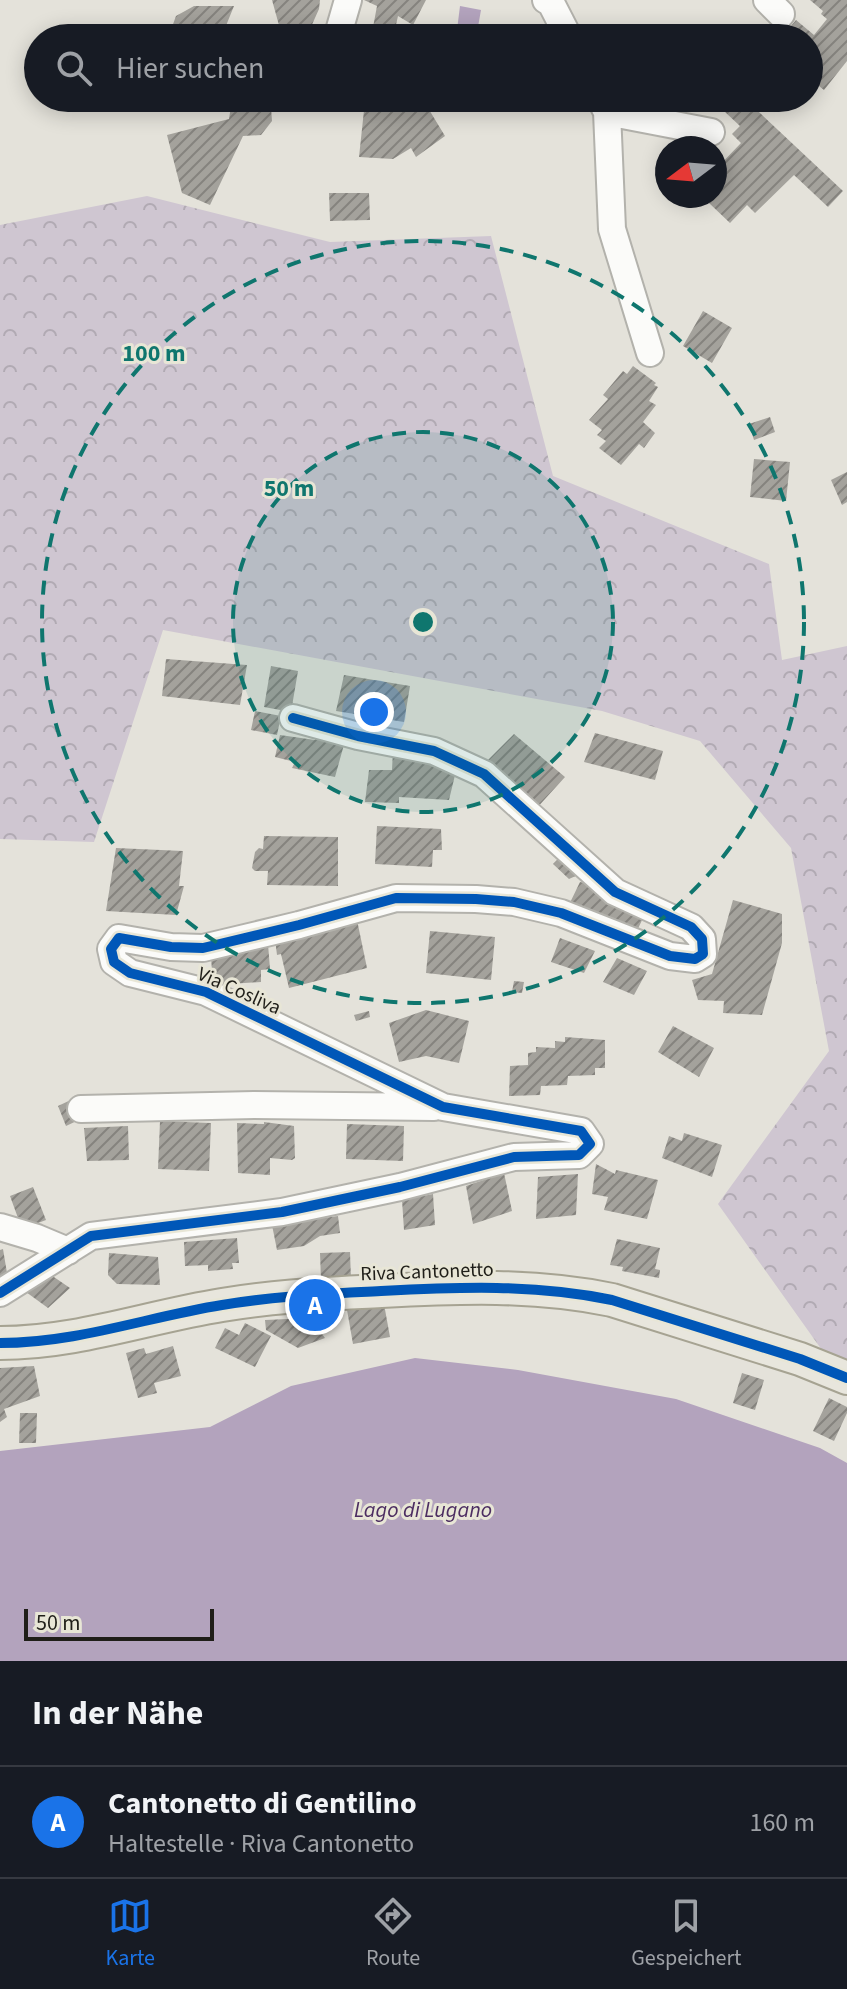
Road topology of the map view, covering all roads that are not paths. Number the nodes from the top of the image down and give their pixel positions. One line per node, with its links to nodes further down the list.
1 (348, 0): 3 (street)
2 (546, 0): 4 (street)
3 (341, 24)
4 (562, 24)
5 (604, 112): 8 (street)
6 (632, 112): 7 (street)
7 (711, 132)
8 (650, 353)
9 (293, 718): 10 (street, Via Cosliva)
10 (443, 1107): 11 (street); 13 (street, Via Cosliva)
11 (81, 1109)
12 (0, 1227): 13 (street)
13 (68, 1251): 14 (street, Via Cosliva)
14 (0, 1293)
15 (0, 1343): 16 (main road, Riva Cantonetto)
16 (847, 1378)

